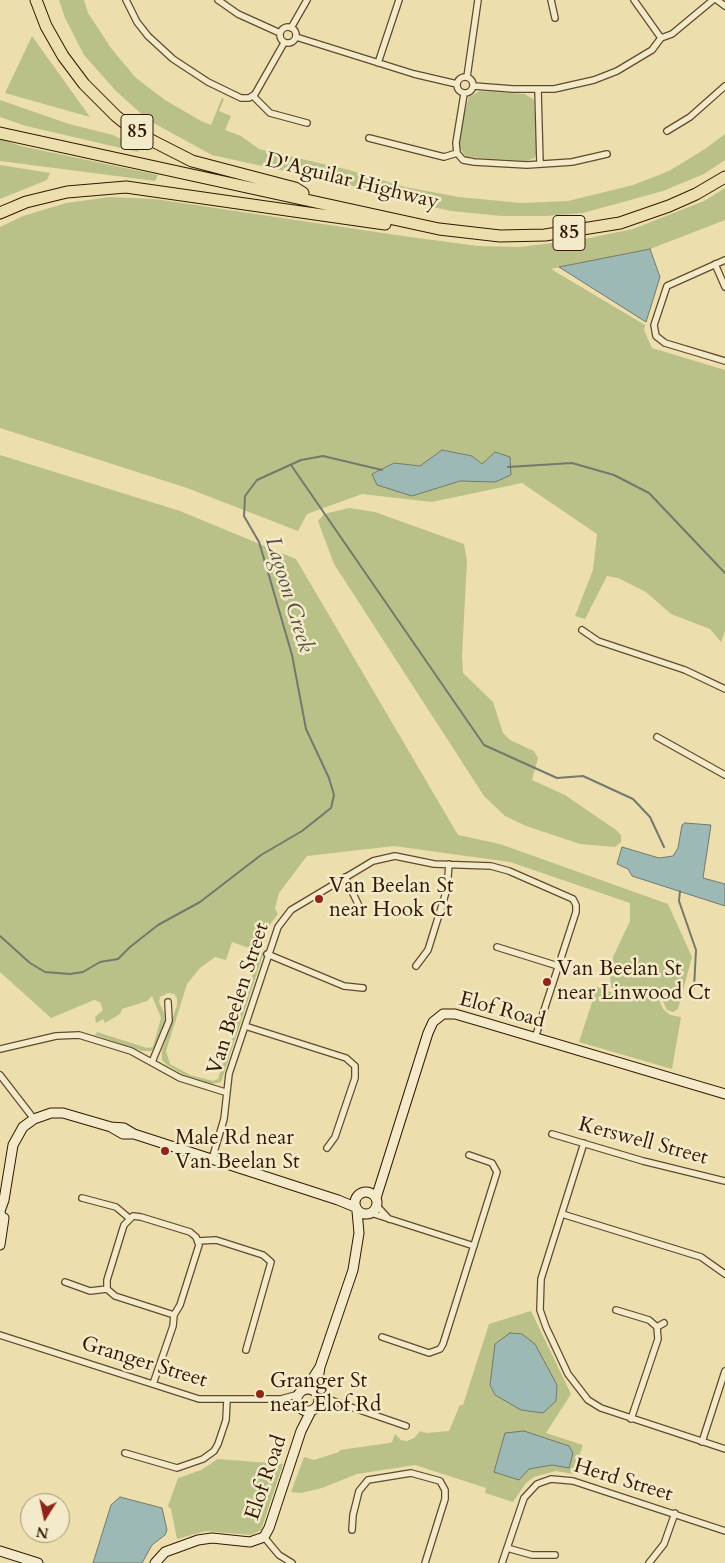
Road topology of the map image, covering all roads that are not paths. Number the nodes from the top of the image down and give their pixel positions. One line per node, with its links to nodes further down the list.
1 (36, 0): 35 (highway, D'Aguilar Highway / 85)
2 (126, 0): 24 (street)
3 (218, 0): 13 (street)
4 (307, 0): 12 (street)
5 (399, 0): 17 (street)
6 (478, 0): 18 (street)
7 (550, 0): 11 (street)
8 (634, 0): 15 (street)
9 (715, 0): 10 (street); 15 (street)
10 (725, 6)
11 (555, 18)
12 (292, 28): 13 (street); 14 (street)
13 (280, 33): 16 (street)
14 (296, 38): 16 (street); 17 (street)
15 (661, 38): 22 (street)
16 (284, 43): 24 (street)
17 (378, 63): 19 (street)
18 (466, 77): 19 (street); 20 (street)
19 (457, 84): 23 (street)
20 (474, 86): 22 (street); 23 (street)
21 (725, 86): 27 (street)
22 (538, 90): 32 (street)
23 (464, 94): 30 (street)
24 (253, 96): 25 (street)
25 (307, 123)
26 (0, 127): 35 (highway)
27 (667, 132)
28 (0, 133): 37 (highway, D'Aguilar Highway / 85)
29 (369, 138): 30 (street)
30 (457, 153): 32 (street)
31 (607, 154): 32 (street)
32 (540, 164)
33 (725, 171): 35 (highway, D'Aguilar Highway / 85)
34 (725, 176): 37 (highway, D'Aguilar Highway / 85)
35 (304, 193)
36 (0, 213): 37 (highway)
37 (439, 229)
38 (725, 260): 39 (street)
39 (715, 264): 40 (street); 41 (street)
40 (725, 287)
41 (725, 361)
42 (582, 630): 43 (street)
43 (725, 689)
44 (656, 738): 45 (street)
45 (725, 776)
46 (448, 864): 47 (street, Van Beelen Street); 51 (street); 52 (street, Van Beelen Street)
47 (345, 877): 48 (street); 50 (street, Van Beelen Street)
48 (360, 908)
49 (497, 948): 52 (street)
50 (267, 954): 53 (street); 55 (street, Van Beelen Street)
51 (416, 966)
52 (558, 966): 56 (street, Van Beelen Street)
53 (364, 988)
54 (168, 1002): 58 (street)
55 (245, 1026): 60 (street, Van Beelen Street); 65 (street)
56 (535, 1038): 61 (street, Elof Road); 68 (street, Elof Road)
57 (0, 1049): 58 (street)
58 (152, 1062): 60 (street)
59 (0, 1075): 62 (street)
60 (226, 1092): 67 (street, Van Beelen Street)
61 (725, 1094)
62 (34, 1119): 67 (street); 80 (street)
63 (552, 1134): 64 (street, Kerswell Street)
64 (584, 1143): 69 (street, Kerswell Street); 76 (street)
65 (327, 1148)
66 (470, 1156): 81 (street)
67 (212, 1159): 73 (street)
68 (380, 1180): 70 (street, Elof Road); 74 (street, Elof Road)
69 (725, 1181)
70 (368, 1192): 71 (street); 74 (street)
71 (357, 1196): 73 (street); 75 (street, Elof Road)
72 (82, 1198): 77 (street)
73 (338, 1200): 75 (street)
74 (373, 1208): 75 (street); 78 (street, Elof Road); 81 (street)
75 (356, 1209): 78 (street, Elof Road)
76 (562, 1214): 84 (street); 104 (street)
77 (129, 1218): 79 (street); 86 (street)
78 (359, 1233): 94 (street, Elof Road)
79 (198, 1241): 83 (street); 88 (street)
80 (0, 1245)
81 (474, 1246): 92 (street)
82 (278, 1260): 83 (street)
83 (271, 1262): 93 (street)
84 (725, 1274)
85 (65, 1282): 86 (street)
86 (107, 1289): 88 (street)
87 (616, 1310): 90 (street)
88 (174, 1315): 96 (street)
89 (664, 1323): 90 (street)
90 (657, 1327): 104 (street)
91 (0, 1335): 96 (street, Granger Street)
92 (382, 1337)
93 (246, 1350)
94 (320, 1367): 97 (street, Elof Road); 98 (street, Elof Road)
95 (725, 1371): 107 (street)
96 (154, 1384): 100 (street, Granger Street)
97 (302, 1391): 98 (street); 99 (street, Granger Street); 102 (street, Elof Road)
98 (318, 1394): 101 (street); 103 (street, Elof Road)
99 (281, 1399): 100 (street, Granger Street); 102 (street, Granger Street)
100 (227, 1400): 109 (street)
101 (337, 1402): 103 (street); 105 (street)
102 (300, 1407): 103 (street); 106 (street, Elof Road)
103 (315, 1408): 106 (street, Elof Road)
104 (631, 1419): 107 (street)
105 (406, 1426)
106 (301, 1431): 113 (street, Elof Road)
107 (702, 1442): 108 (street)
108 (725, 1449)
109 (126, 1453)
110 (674, 1513): 112 (street, Herd Street); 114 (street, Herd Street); 122 (street)
111 (352, 1530): 120 (street)
112 (725, 1530)
113 (264, 1537): 118 (street, Elof Road); 119 (street)
114 (507, 1548): 116 (street); 121 (street, Herd Street)
115 (0, 1551): 117 (street)
116 (554, 1555)
117 (38, 1563)
118 (155, 1563)
119 (292, 1563)
120 (424, 1563)
121 (502, 1563)
122 (649, 1563)

